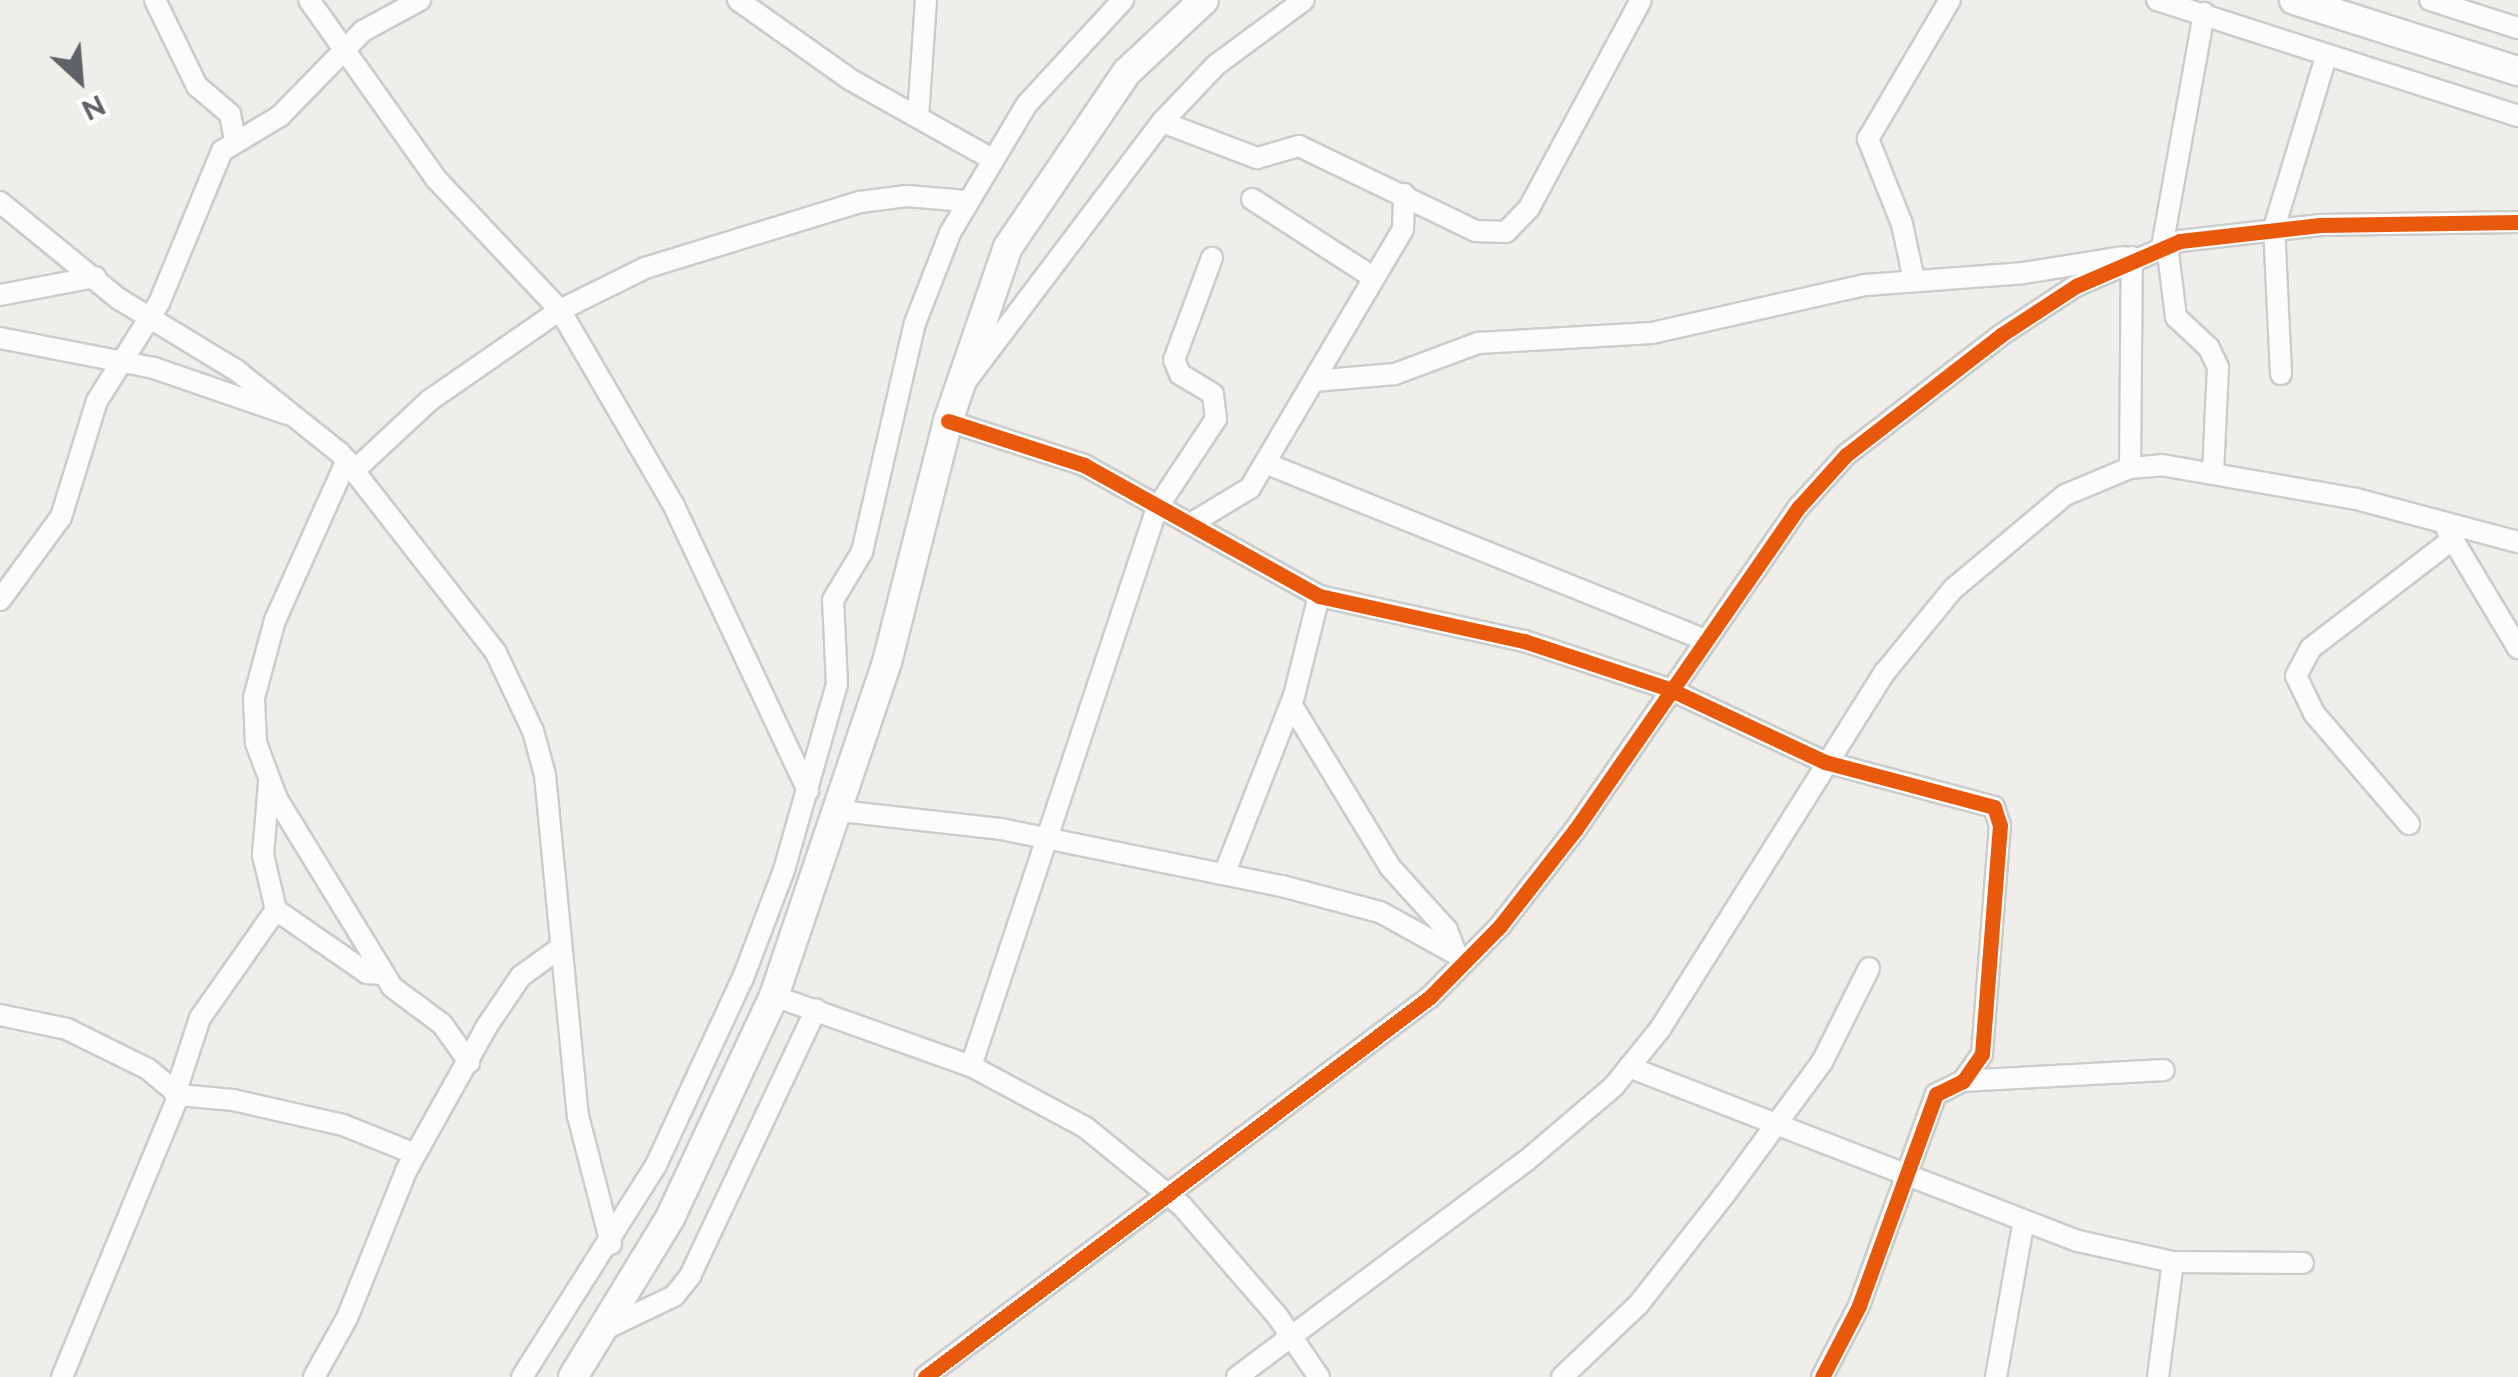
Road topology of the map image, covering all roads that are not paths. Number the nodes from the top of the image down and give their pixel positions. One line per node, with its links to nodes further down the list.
1 (155, 0): 23 (street)
2 (309, 0): 17 (street)
3 (420, 0): 17 (street)
4 (738, 0): 20 (street)
5 (926, 0): 20 (street)
6 (1124, 0): 14 (street)
7 (1204, 0): 46 (main road)
8 (1304, 0): 22 (street)
9 (1641, 0): 29 (street)
10 (1950, 0): 38 (street)
11 (2157, 0): 15 (street)
12 (2294, 0): 19 (main road)
13 (2430, 0): 16 (street)
14 (1105, 8): 24 (street)
15 (2204, 12): 18 (street); 33 (street)
16 (2518, 28)
17 (344, 48): 23 (street); 40 (street)
18 (2326, 57): 21 (street); 31 (street)
19 (2518, 70)
20 (918, 116): 24 (street)
21 (2518, 116)
22 (1162, 122): 25 (street); 46 (street)
23 (235, 140): 41 (street)
24 (990, 158): 27 (street)
25 (1404, 194): 29 (street); 32 (street)
26 (1252, 200): 37 (street)
27 (966, 201): 40 (street); 65 (street)
28 (0, 202): 36 (street)
29 (1444, 216): 32 (street)
30 (2518, 222): 31 (street)
31 (2274, 228): 33 (street); 44 (street)
32 (1404, 229): 37 (street)
33 (2165, 246): 34 (street); 52 (street)
34 (2134, 256): 38 (street); 51 (street); 59 (street)
35 (1212, 258): 53 (street)
36 (95, 278): 39 (street); 41 (street)
37 (1374, 278): 45 (street)
38 (1914, 280): 45 (street)
39 (0, 295)
40 (560, 310): 50 (street); 65 (street)
41 (151, 319): 43 (street); 47 (street)
42 (0, 338): 43 (street)
43 (117, 362): 47 (street); 58 (street)
44 (2281, 374)
45 (1314, 382): 49 (street)
46 (963, 385): 48 (main road)
47 (294, 415): 50 (street)
48 (948, 421): 53 (street); 66 (main road)
49 (1265, 463): 54 (street); 59 (street)
50 (352, 465): 64 (street); 71 (street)
51 (2130, 468): 52 (street); 63 (street)
52 (2213, 472): 55 (street)
53 (1157, 508): 54 (street); 68 (street)
54 (1192, 523): 57 (street)
55 (2448, 531): 56 (street); 60 (street); 67 (street)
56 (2518, 542)
57 (1319, 596): 61 (street); 62 (street)
58 (0, 600)
59 (1702, 638): 61 (street)
60 (2518, 648)
61 (1668, 688): 63 (street); 72 (street)
62 (1291, 704): 69 (street); 72 (street)
63 (1824, 762): 80 (street); 82 (street)
64 (269, 780): 70 (street); 74 (street)
65 (808, 791): 89 (street)
66 (840, 811): 68 (street); 75 (main road)
67 (2409, 824)
68 (1046, 840): 69 (street); 79 (street)
69 (1225, 872): 72 (street)
70 (276, 910): 74 (street); 83 (street)
71 (560, 948): 78 (street); 89 (street)
72 (1460, 956): 87 (street)
73 (1869, 968): 84 (street)
74 (384, 974): 78 (street)
75 (774, 996): 76 (street); 92 (main road)
76 (816, 1009): 79 (street); 92 (street)
77 (0, 1016): 83 (street)
78 (470, 1062): 85 (street)
79 (971, 1066): 87 (street)
80 (1628, 1068): 84 (street); 93 (street)
81 (2164, 1070): 82 (street)
82 (1963, 1081): 86 (street)
83 (177, 1094): 85 (street); 94 (street)
84 (1774, 1127): 86 (street); 101 (street)
85 (415, 1154): 95 (street)
86 (1909, 1176): 88 (street); 102 (street)
87 (1169, 1194): 93 (street); 98 (street)
88 (2023, 1225): 90 (street); 103 (street)
89 (610, 1244): 96 (street)
90 (2172, 1262): 91 (street); 104 (street)
91 (2303, 1263)
92 (601, 1331): 97 (main road)
93 (1291, 1335): 99 (street); 100 (street)
94 (62, 1377)
95 (314, 1377)
96 (522, 1377)
97 (573, 1377)
98 (925, 1377)
99 (1237, 1377)
100 (1319, 1377)
101 (1562, 1377)
102 (1822, 1377)
103 (1996, 1377)
104 (2158, 1377)

